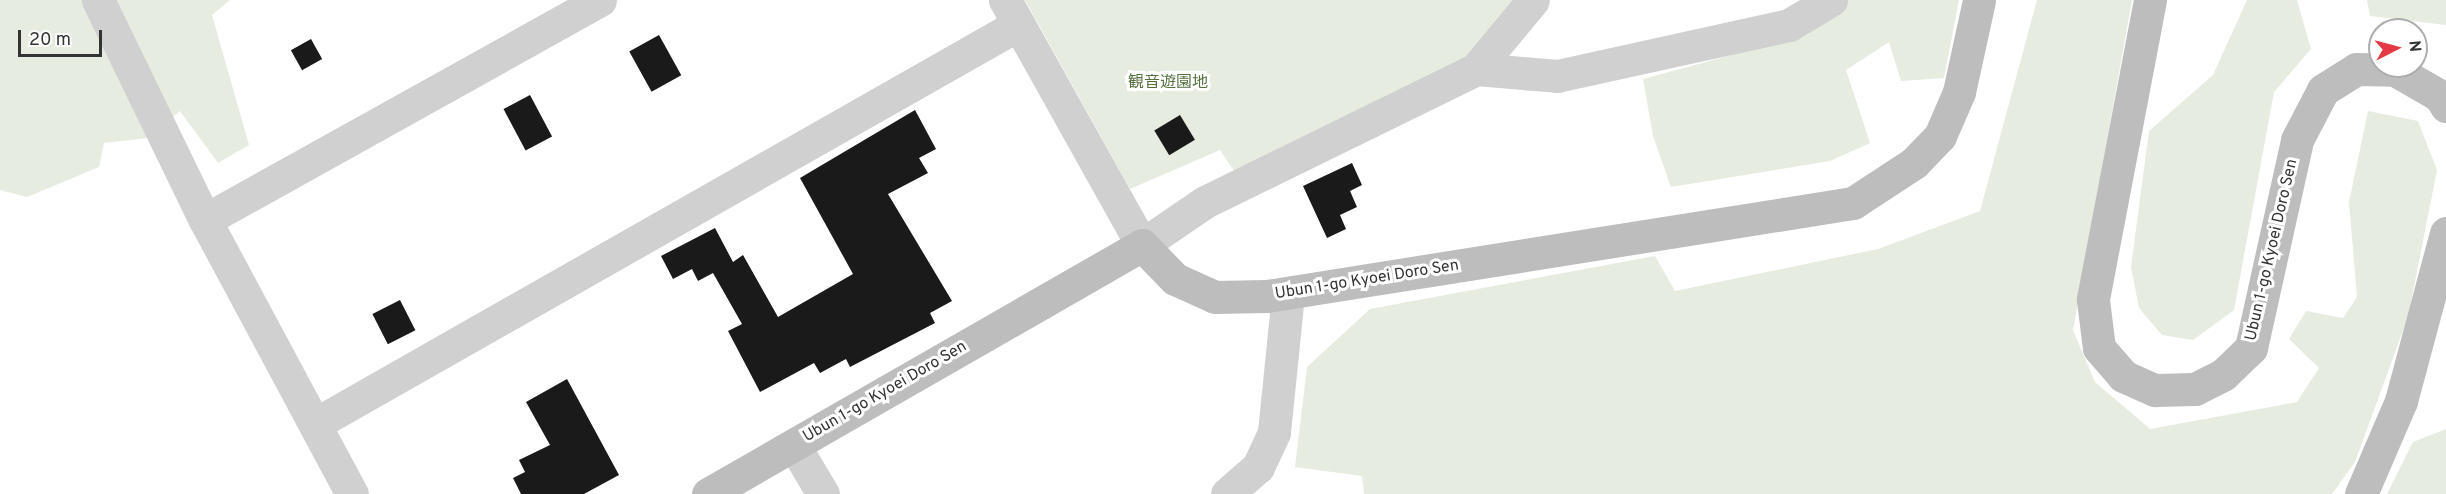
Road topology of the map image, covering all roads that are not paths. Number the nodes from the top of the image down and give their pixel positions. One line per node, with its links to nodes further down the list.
1 (98, 0): 10 (street)
2 (600, 0): 10 (street)
3 (1533, 0): 8 (street)
4 (1831, 0): 8 (street)
5 (1978, 0): 13 (street, Ubun 1-go Kyoei Doro Sen)
6 (2150, 0): 9 (street, Ubun 1-go Kyoei Doro Sen)
7 (1012, 12): 12 (street); 14 (street)
8 (1476, 69): 12 (street)
9 (2446, 106)
10 (205, 220): 14 (street)
11 (2446, 233): 20 (street)
12 (1142, 245): 13 (street, Ubun 1-go Kyoei Doro Sen); 15 (street, Ubun 1-go Kyoei Doro Sen)
13 (1288, 293): 19 (street)
14 (317, 423): 16 (street)
15 (794, 445): 17 (street, Ubun 1-go Kyoei Doro Sen); 18 (street)
16 (352, 494)
17 (708, 494)
18 (823, 494)
19 (1227, 494)
20 (2361, 494)

